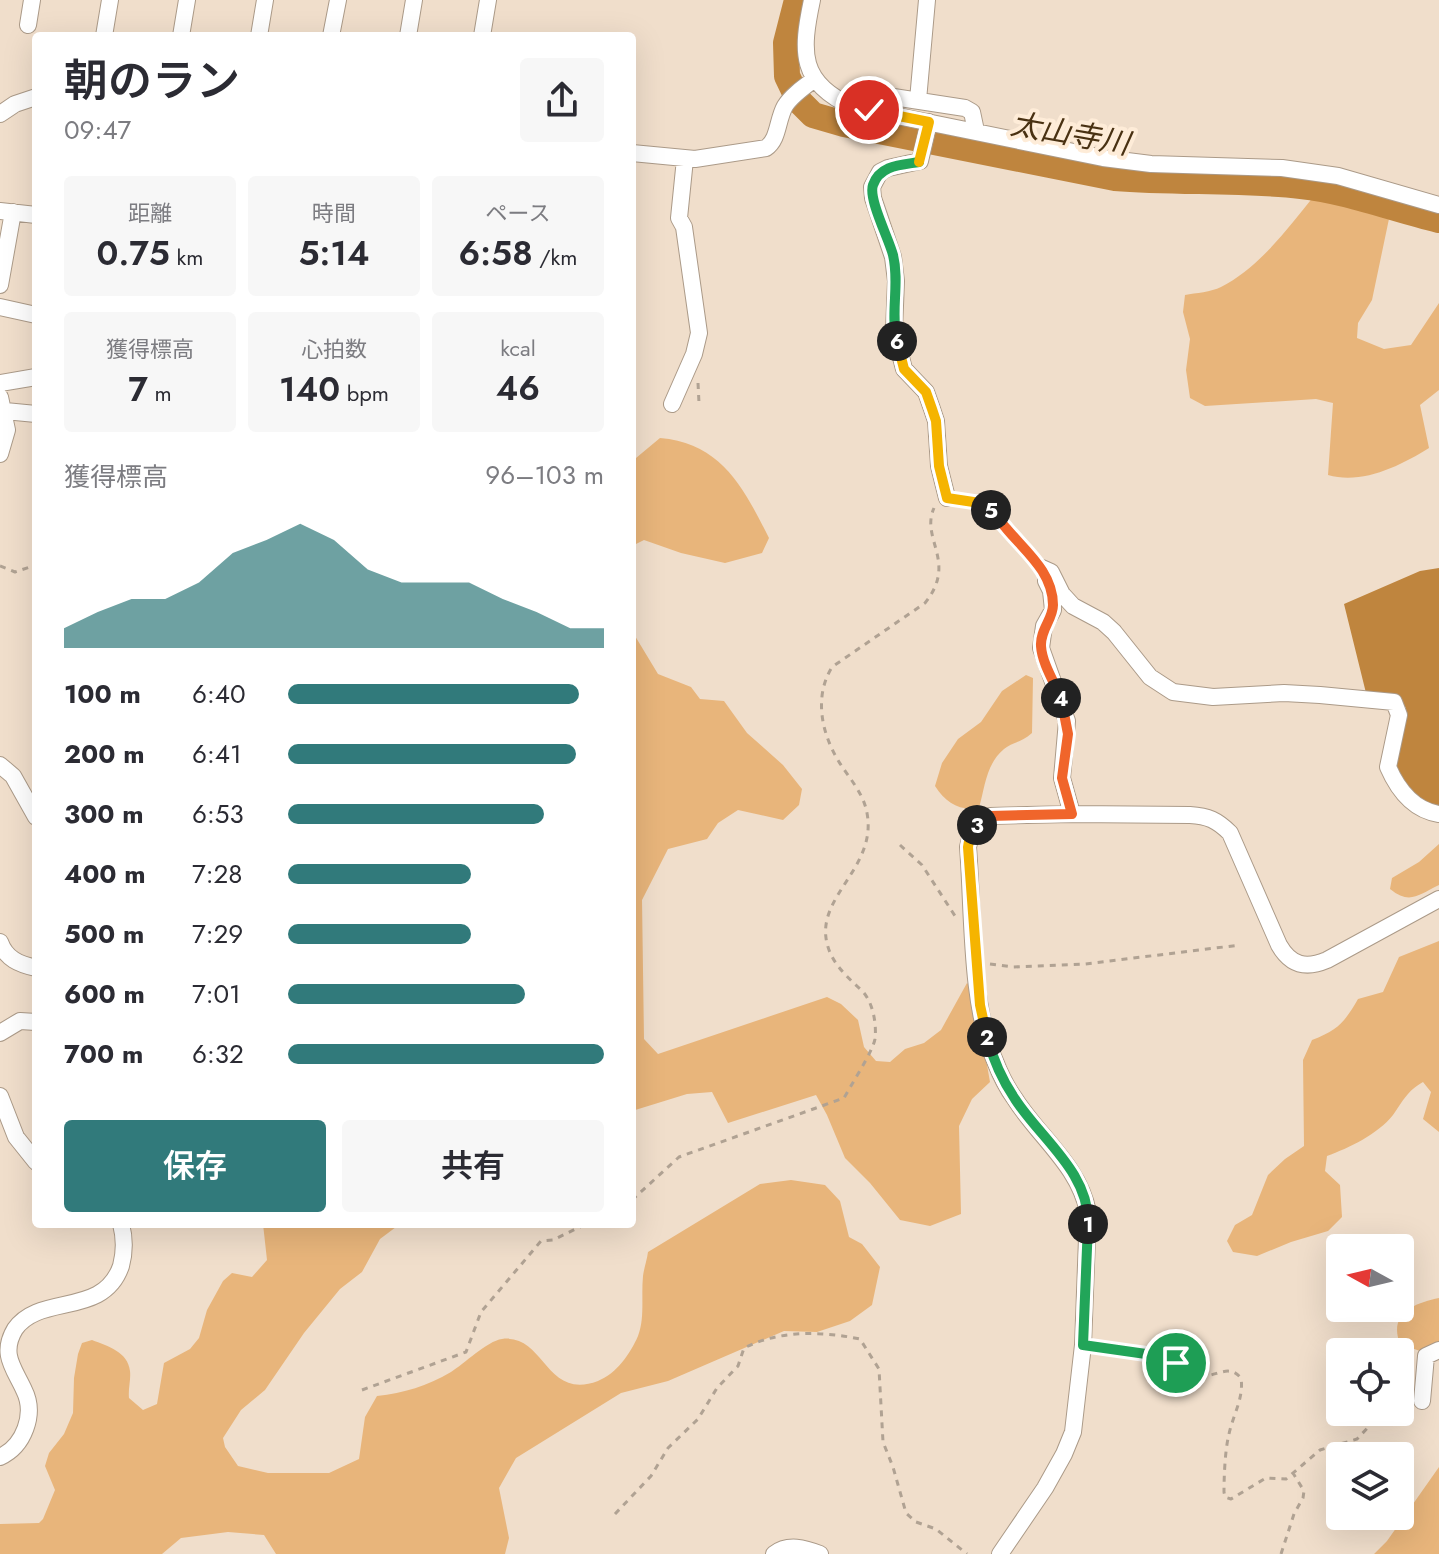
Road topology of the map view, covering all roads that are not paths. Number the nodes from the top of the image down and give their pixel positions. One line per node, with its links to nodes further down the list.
1 (32, 0): 10 (street)
2 (110, 0): 11 (street)
3 (187, 0): 12 (street)
4 (265, 0): 13 (street)
5 (338, 0): 14 (street)
6 (414, 0): 15 (street)
7 (488, 0): 16 (street)
8 (812, 0): 17 (street)
9 (927, 0): 19 (street)
10 (28, 25)
11 (105, 32)
12 (182, 32)
13 (260, 32)
14 (332, 32)
15 (409, 32)
16 (483, 32)
17 (815, 79): 20 (street); 25 (street)
18 (32, 98): 21 (street)
19 (918, 100): 20 (street); 22 (street)
20 (869, 110): 23 (street)
21 (0, 114)
22 (976, 131): 23 (street); 26 (street)
23 (927, 132): 38 (street)
24 (636, 153): 25 (street)
25 (685, 159): 35 (street)
26 (1439, 205)
27 (7, 212): 28 (street); 29 (street)
28 (32, 215)
29 (0, 285)
30 (0, 307): 31 (street)
31 (32, 314)
32 (32, 378): 33 (street)
33 (0, 383)
34 (2, 404): 36 (street); 37 (street)
35 (672, 404)
36 (32, 413)
37 (0, 454)
38 (947, 498)
39 (0, 765): 40 (street)
40 (32, 810)
41 (1072, 814): 42 (street); 43 (street); 56 (street)
42 (1439, 814)
43 (1439, 899)
44 (0, 942): 45 (street)
45 (32, 967)
46 (32, 1022): 47 (street)
47 (0, 1033)
48 (0, 1096): 49 (street)
49 (32, 1157)
50 (122, 1228): 53 (street)
51 (1439, 1350): 52 (street)
52 (1422, 1401)
53 (0, 1457)
54 (774, 1554): 55 (street)
55 (820, 1554)
56 (1000, 1554)

